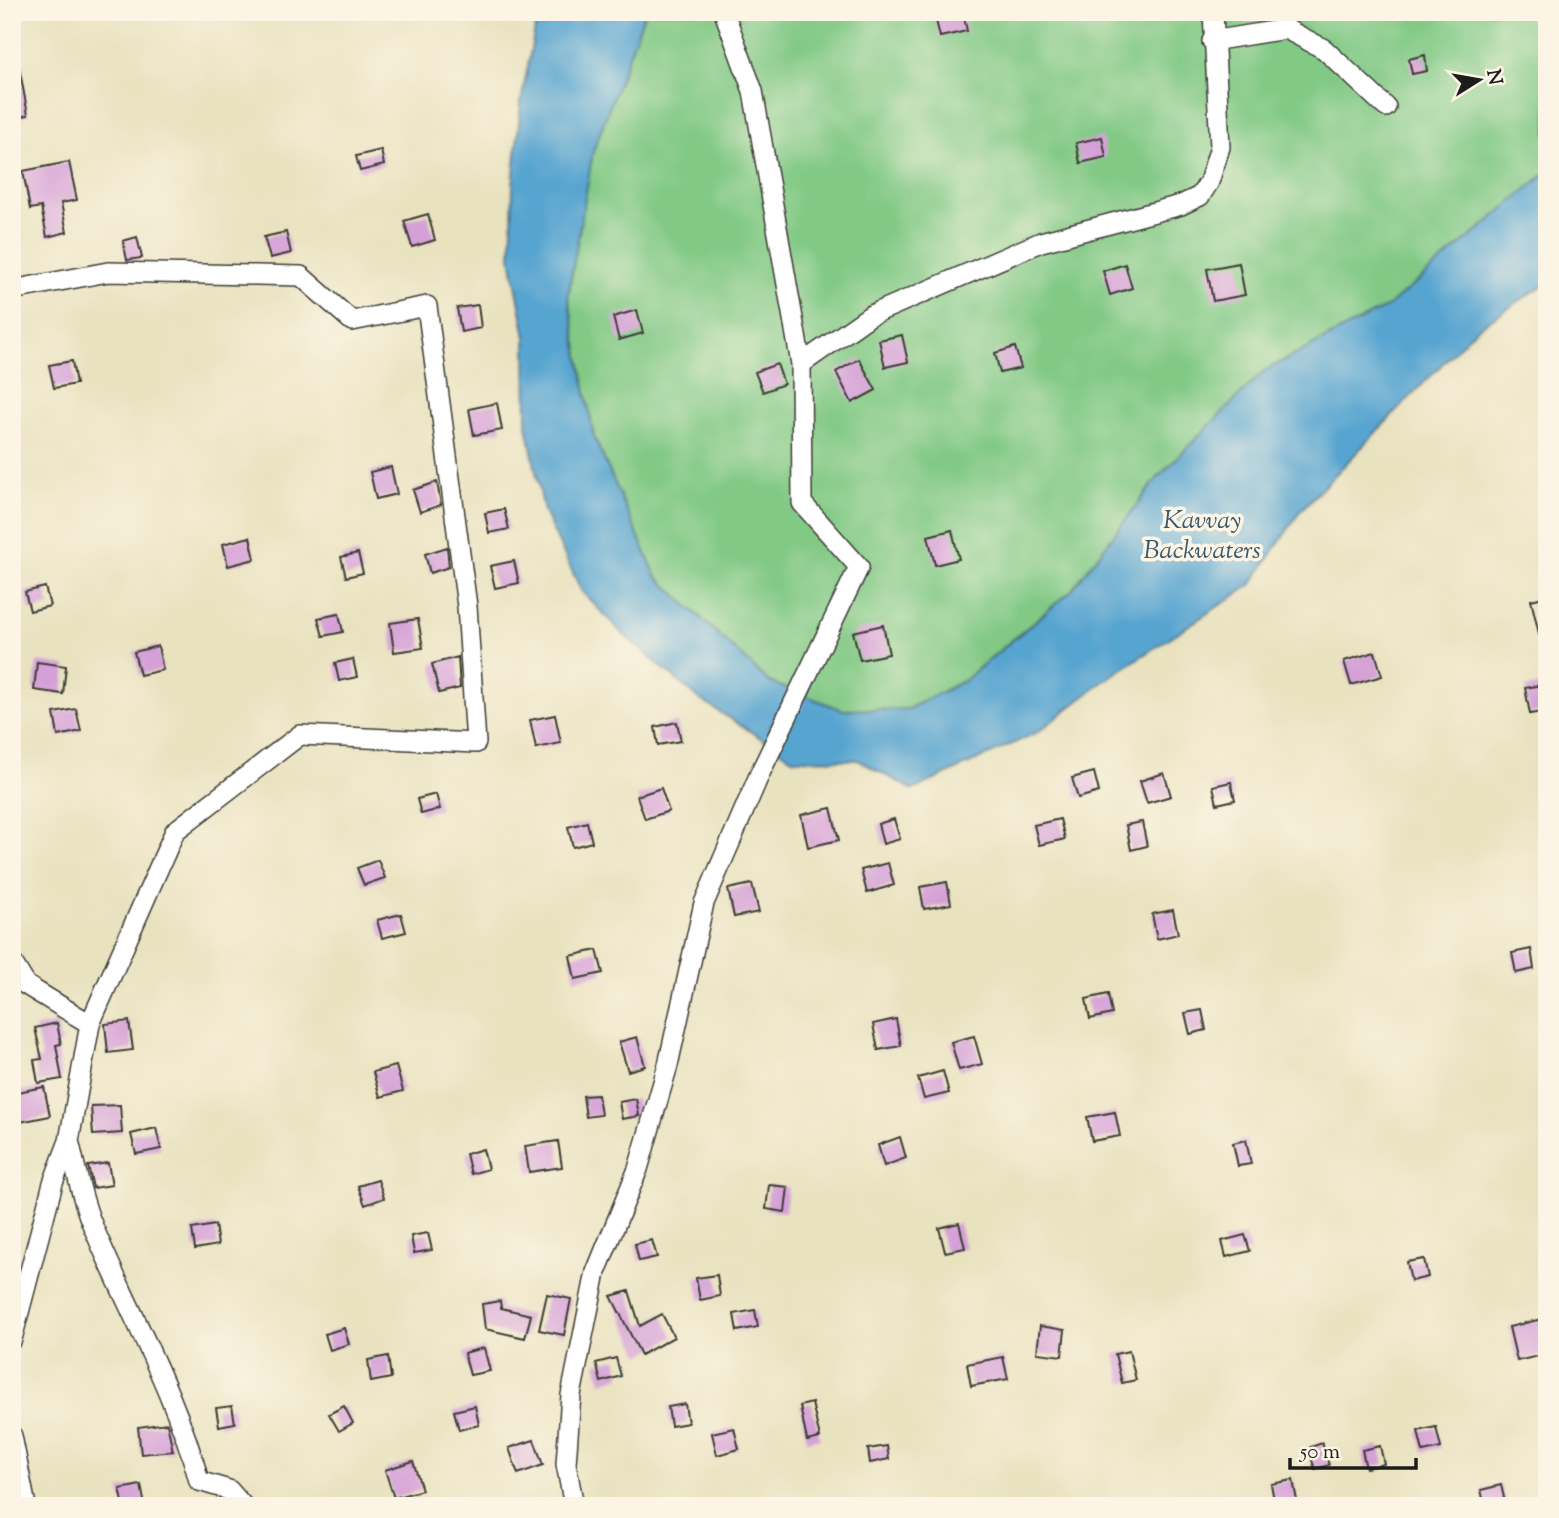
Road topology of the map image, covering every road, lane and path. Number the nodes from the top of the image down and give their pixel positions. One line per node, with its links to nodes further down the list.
1 (724, 12): 6 (street)
2 (1213, 12): 3 (street)
3 (1212, 41): 4 (street); 6 (street)
4 (1386, 107)
5 (12, 290): 8 (street)
6 (801, 363): 14 (street)
7 (12, 961): 8 (street)
8 (90, 1024): 9 (street)
9 (69, 1141): 10 (street); 13 (street)
10 (12, 1339)
11 (12, 1436): 12 (street)
12 (26, 1506)
13 (243, 1506)
14 (574, 1506)

